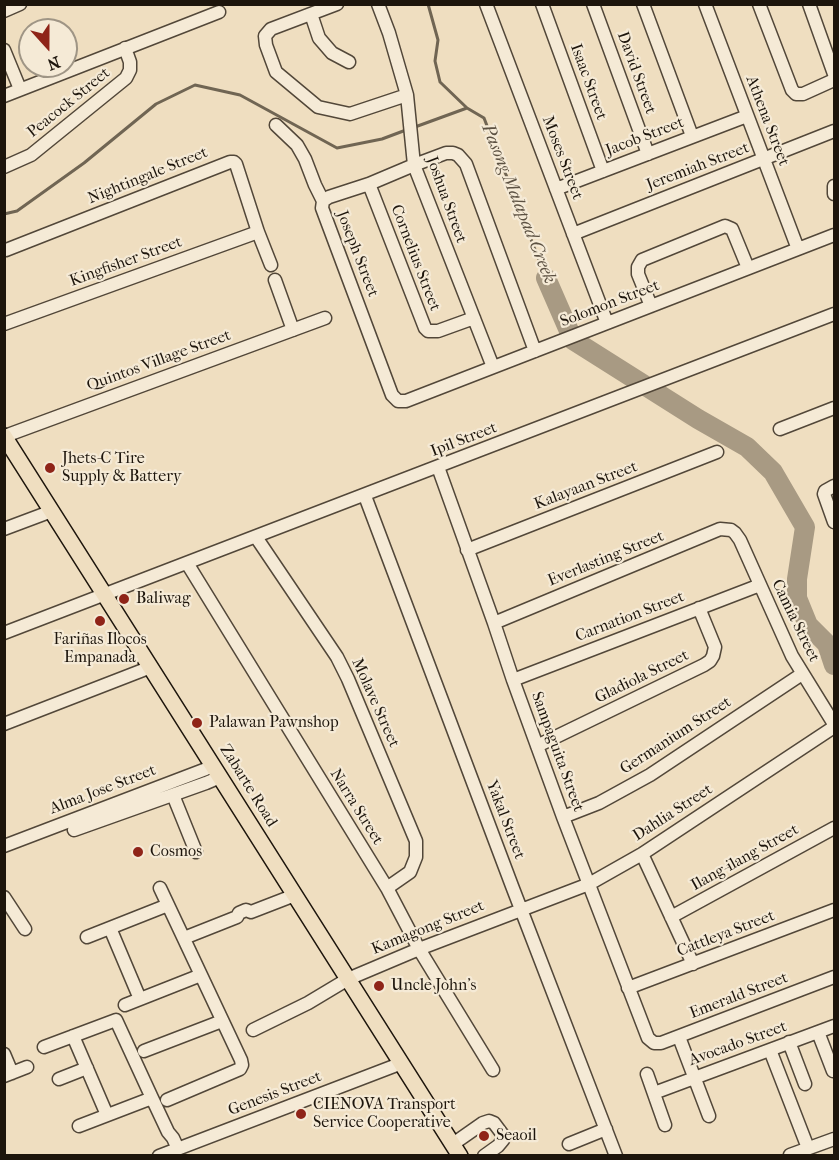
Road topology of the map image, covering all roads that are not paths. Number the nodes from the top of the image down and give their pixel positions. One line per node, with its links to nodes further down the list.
1 (20, 4): 11 (street)
2 (337, 4): 13 (street)
3 (378, 4): 20 (street, Joshua Street)
4 (486, 4): 33 (street, Moses Street)
5 (542, 4): 30 (street, Isaac Street)
6 (593, 4): 26 (street, David Street)
7 (643, 4): 25 (street)
8 (705, 4): 22 (street, Athena Street)
9 (759, 4): 18 (street)
10 (809, 4): 17 (street)
11 (4, 10)
12 (219, 12): 14 (street)
13 (311, 14): 16 (street); 20 (street)
14 (125, 48): 19 (street); 29 (street, Peacock Street)
15 (4, 50): 19 (street)
16 (349, 62)
17 (834, 74)
18 (834, 80)
19 (20, 89): 21 (street)
20 (407, 95): 28 (street, Joshua Street)
21 (4, 96)
22 (747, 116): 25 (street, Jacob Street); 27 (street, Athena Street)
23 (276, 125): 35 (street, Joseph Street)
24 (834, 131): 27 (street, Jeremiah Street)
25 (693, 136): 26 (street, Jacob Street)
26 (648, 154): 30 (street, Jacob Street)
27 (764, 159): 37 (street, Jeremiah Street); 39 (street, Athena Street)
28 (414, 165): 31 (street); 47 (street, Joshua Street); 51 (street)
29 (4, 167)
30 (603, 171): 33 (street, Jacob Street)
31 (369, 184): 35 (street); 47 (street, Cornelius Street)
32 (834, 186): 34 (street)
33 (556, 189): 37 (street, Moses Street)
34 (834, 194)
35 (323, 201): 53 (street, Joseph Street)
36 (258, 232): 40 (street, Nightingale Street); 41 (street, Nightingale Street); 49 (street, Kingfisher Street)
37 (573, 234): 48 (street, Moses Street)
38 (834, 235): 39 (street, Solomon Street)
39 (798, 249): 42 (street, Solomon Street)
40 (6, 250)
41 (271, 265)
42 (748, 268): 44 (street, Solomon Street); 44 (street)
43 (275, 280): 50 (street)
44 (651, 306): 48 (street, Solomon Street)
45 (834, 314): 58 (street, Ipil Street)
46 (326, 318): 50 (street, Quintos Village Street)
47 (474, 318): 52 (street, Joshua Street)
48 (607, 323): 51 (street, Solomon Street)
49 (4, 324)
50 (292, 330): 56 (street, Quintos Village Street)
51 (535, 351): 52 (street, Solomon Street)
52 (493, 367): 53 (street, Solomon Street)
53 (398, 401)
54 (834, 408): 55 (street)
55 (780, 429)
56 (4, 436): 61 (main road, Zabarte Road)
57 (717, 452): 66 (street, Kalayaan Street)
58 (438, 467): 60 (street, Ipil Street); 66 (street, Sampaguita Street)
59 (830, 489): 62 (street)
60 (365, 496): 65 (street, Ipil Street); 93 (street, Yakal Street)
61 (52, 510): 63 (street); 69 (main road, Zabarte Road)
62 (834, 522)
63 (4, 529)
64 (731, 530): 68 (street, Camia Street); 71 (street, Everlasting Street)
65 (256, 537): 67 (street, Ipil Street); 89 (street, Molave Street)
66 (467, 550): 71 (street, Sampaguita Street)
67 (187, 563): 69 (street, Ipil Street); 89 (street, Narra Street)
68 (760, 585): 70 (street, Carnation Street); 74 (street, Camia Street)
69 (105, 595): 72 (street, Ipil Street); 73 (main road, Zabarte Road)
70 (699, 608): 75 (street, Carnation Street); 78 (street, Gladiola Street)
71 (494, 622): 75 (street, Sampaguita Street)
72 (4, 633)
73 (151, 667): 76 (street); 79 (main road, Zabarte Road)
74 (802, 674): 77 (street, Camia Street); 81 (street, Germanium Street)
75 (513, 680): 78 (street, Sampaguita Street)
76 (4, 724)
77 (834, 725): 86 (street, Dahlia Street)
78 (537, 746): 81 (street, Sampaguita Street)
79 (217, 772): 80 (street); 84 (street, Alma Jose Street); 90 (main road, Zabarte Road)
80 (173, 795): 83 (street); 85 (street)
81 (564, 817): 87 (street, Sampaguita Street)
82 (834, 828): 95 (street, Ilang-ilang Street)
83 (74, 830)
84 (4, 846)
85 (196, 852)
86 (642, 854): 87 (street, Dahlia Street); 95 (street)
87 (589, 884): 93 (street, Dahlia Street); 105 (street, Sampaguita Street)
88 (160, 888): 92 (street)
89 (387, 888): 100 (street, Narra Street)
90 (295, 895): 99 (street); 104 (main road, Zabarte Road)
91 (4, 897): 97 (street)
92 (168, 905): 96 (street); 99 (street)
93 (521, 909): 100 (street, Kamagong Street); 137 (street, Yakal Street)
94 (834, 910): 101 (street, Cattleya Street)
95 (671, 917): 101 (street)
96 (110, 927): 98 (street); 106 (street)
97 (25, 929)
98 (87, 937)
99 (184, 938): 102 (street)
100 (419, 949): 104 (street, Kamagong Street); 123 (street, Narra Street)
101 (693, 964): 105 (street, Cattleya Street)
102 (201, 975): 106 (street); 108 (street)
103 (834, 977): 113 (street, Emerald Street)
104 (348, 979): 110 (street, Kamagong Street); 120 (main road, Zabarte Road)
105 (628, 988): 115 (street, Sampaguita Street)
106 (140, 999): 107 (street)
107 (125, 1005)
108 (222, 1021): 118 (street); 132 (street)
109 (834, 1026): 111 (street, Avocado Street)
110 (253, 1030)
111 (818, 1032): 114 (street, Avocado Street); 124 (street)
112 (73, 1036): 116 (street); 122 (street); 131 (street)
113 (679, 1037): 115 (street, Emerald Street); 127 (street)
114 (789, 1042): 117 (street, Avocado Street); 129 (street)
115 (654, 1043)
116 (44, 1047)
117 (770, 1050): 127 (street, Avocado Street); 140 (street)
118 (144, 1051)
119 (4, 1054): 126 (street)
120 (402, 1063): 141 (street, Genesis Street); 142 (main road, Zabarte Road)
121 (27, 1067): 126 (street)
122 (87, 1068): 128 (street); 133 (street)
123 (493, 1070)
124 (833, 1071)
125 (647, 1074): 130 (street)
126 (8, 1075)
127 (694, 1078): 130 (street, Avocado Street); 134 (street)
128 (59, 1079)
129 (805, 1084)
130 (654, 1093): 135 (street)
131 (152, 1098): 133 (street); 141 (street)
132 (167, 1100)
133 (107, 1115): 136 (street)
134 (709, 1116)
135 (665, 1125)
136 (79, 1126)
137 (606, 1129): 139 (street); 145 (street, Yakal Street)
138 (834, 1138): 140 (street)
139 (569, 1144)
140 (808, 1148): 146 (street)
141 (175, 1149): 143 (street, Genesis Street)
142 (457, 1150): 144 (street)
143 (159, 1155)
144 (484, 1155)
145 (616, 1155)
146 (790, 1155)

